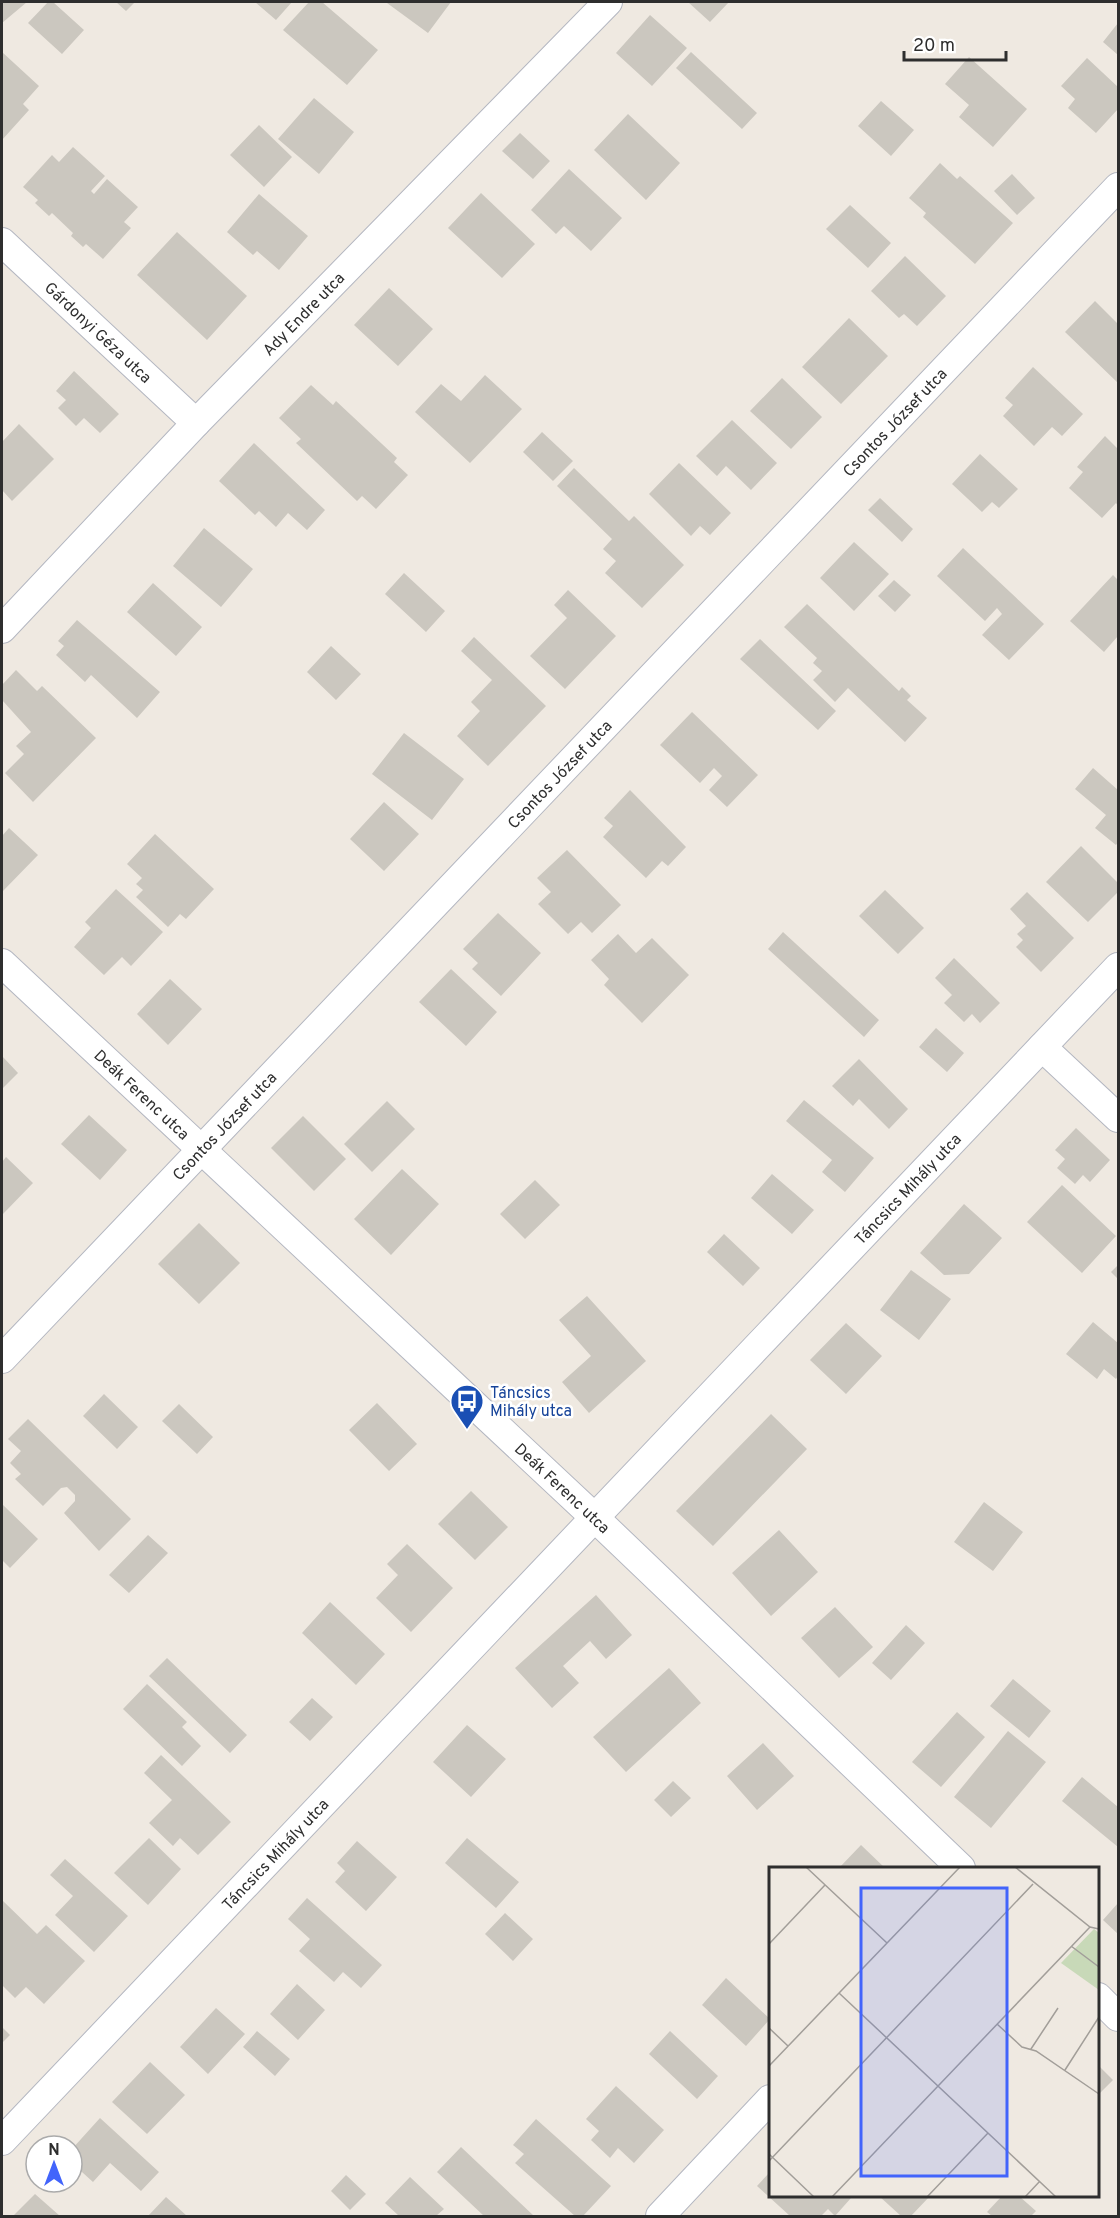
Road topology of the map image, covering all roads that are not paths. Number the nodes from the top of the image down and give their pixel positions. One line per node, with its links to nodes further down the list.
1 (608, 2): 4 (street, Ady Endre utca)
2 (1119, 187): 10 (street, Csontos József utca)
3 (2, 242): 4 (street, Gárdonyi Géza utca)
4 (196, 423): 5 (street, Ady Endre utca)
5 (2, 629)
6 (2, 963): 10 (street, Deák Ferenc utca)
7 (1119, 967): 8 (street, Táncsics Mihály utca)
8 (1042, 1047): 9 (street); 12 (street, Táncsics Mihály utca)
9 (1119, 1118)
10 (201, 1149): 11 (street, Csontos József utca); 12 (street, Deák Ferenc utca)
11 (2, 1359)
12 (594, 1516): 13 (street, Deák Ferenc utca); 17 (street, Táncsics Mihály utca)
13 (959, 1867)
14 (1099, 1998): 15 (street)
15 (1119, 2017)
16 (769, 2101): 18 (street)
17 (2, 2141)
18 (660, 2217)

